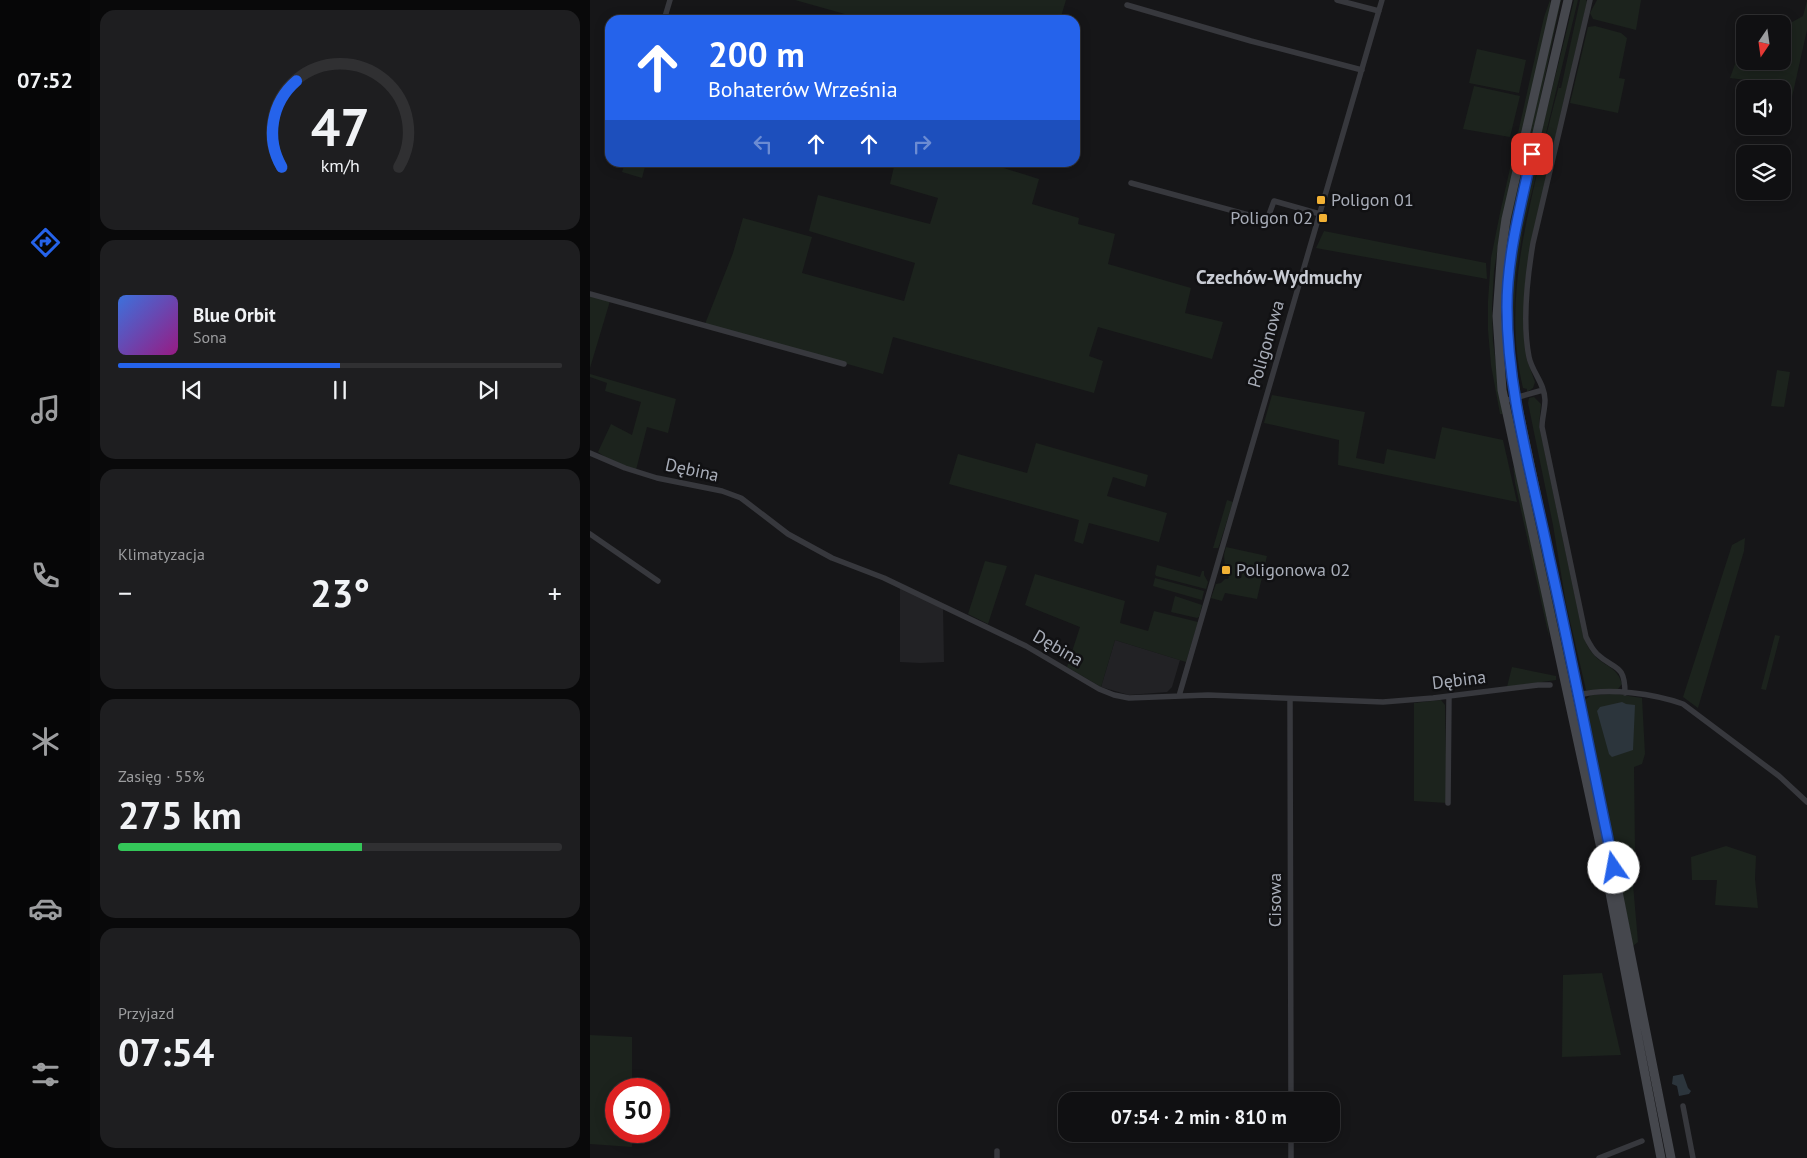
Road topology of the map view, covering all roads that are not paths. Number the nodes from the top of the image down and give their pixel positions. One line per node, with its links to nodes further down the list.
1 (670, 0): 9 (street)
2 (1337, 0): 8 (street)
3 (1382, 0): 8 (street, Poligonowa)
4 (1556, 0): 17 (main road)
5 (1568, 0): 16 (main road)
6 (1590, 0): 15 (street)
7 (1127, 5): 10 (street)
8 (1378, 11): 10 (street, Poligonowa)
9 (666, 15)
10 (1362, 70): 12 (street, Poligonowa)
11 (1131, 183): 12 (street)
12 (1320, 214): 21 (street, Poligonowa)
13 (590, 294): 14 (street)
14 (844, 364)
15 (1543, 390): 16 (street); 23 (street)
16 (1516, 399): 17 (street); 25 (main road)
17 (1504, 401): 37 (main road)
18 (590, 455): 26 (street, Dębina)
19 (590, 534): 20 (street)
20 (658, 581)
21 (1183, 686): 24 (street); 26 (street, Poligonowa)
22 (1550, 686): 27 (street, Dębina)
23 (1625, 693): 25 (street); 29 (street)
24 (1187, 695): 26 (street, Dębina); 28 (street, Dębina)
25 (1579, 695): 38 (main road)
26 (1179, 696)
27 (1448, 696): 28 (street, Dębina); 30 (street)
28 (1290, 699): 31 (street, Cisowa)
29 (1807, 802)
30 (1448, 803)
31 (1291, 1092)
32 (1683, 1106): 39 (street)
33 (1642, 1141): 36 (street)
34 (1291, 1142): 35 (street)
35 (1292, 1158)
36 (1599, 1158)
37 (1661, 1158)
38 (1671, 1158)
39 (1693, 1158)

